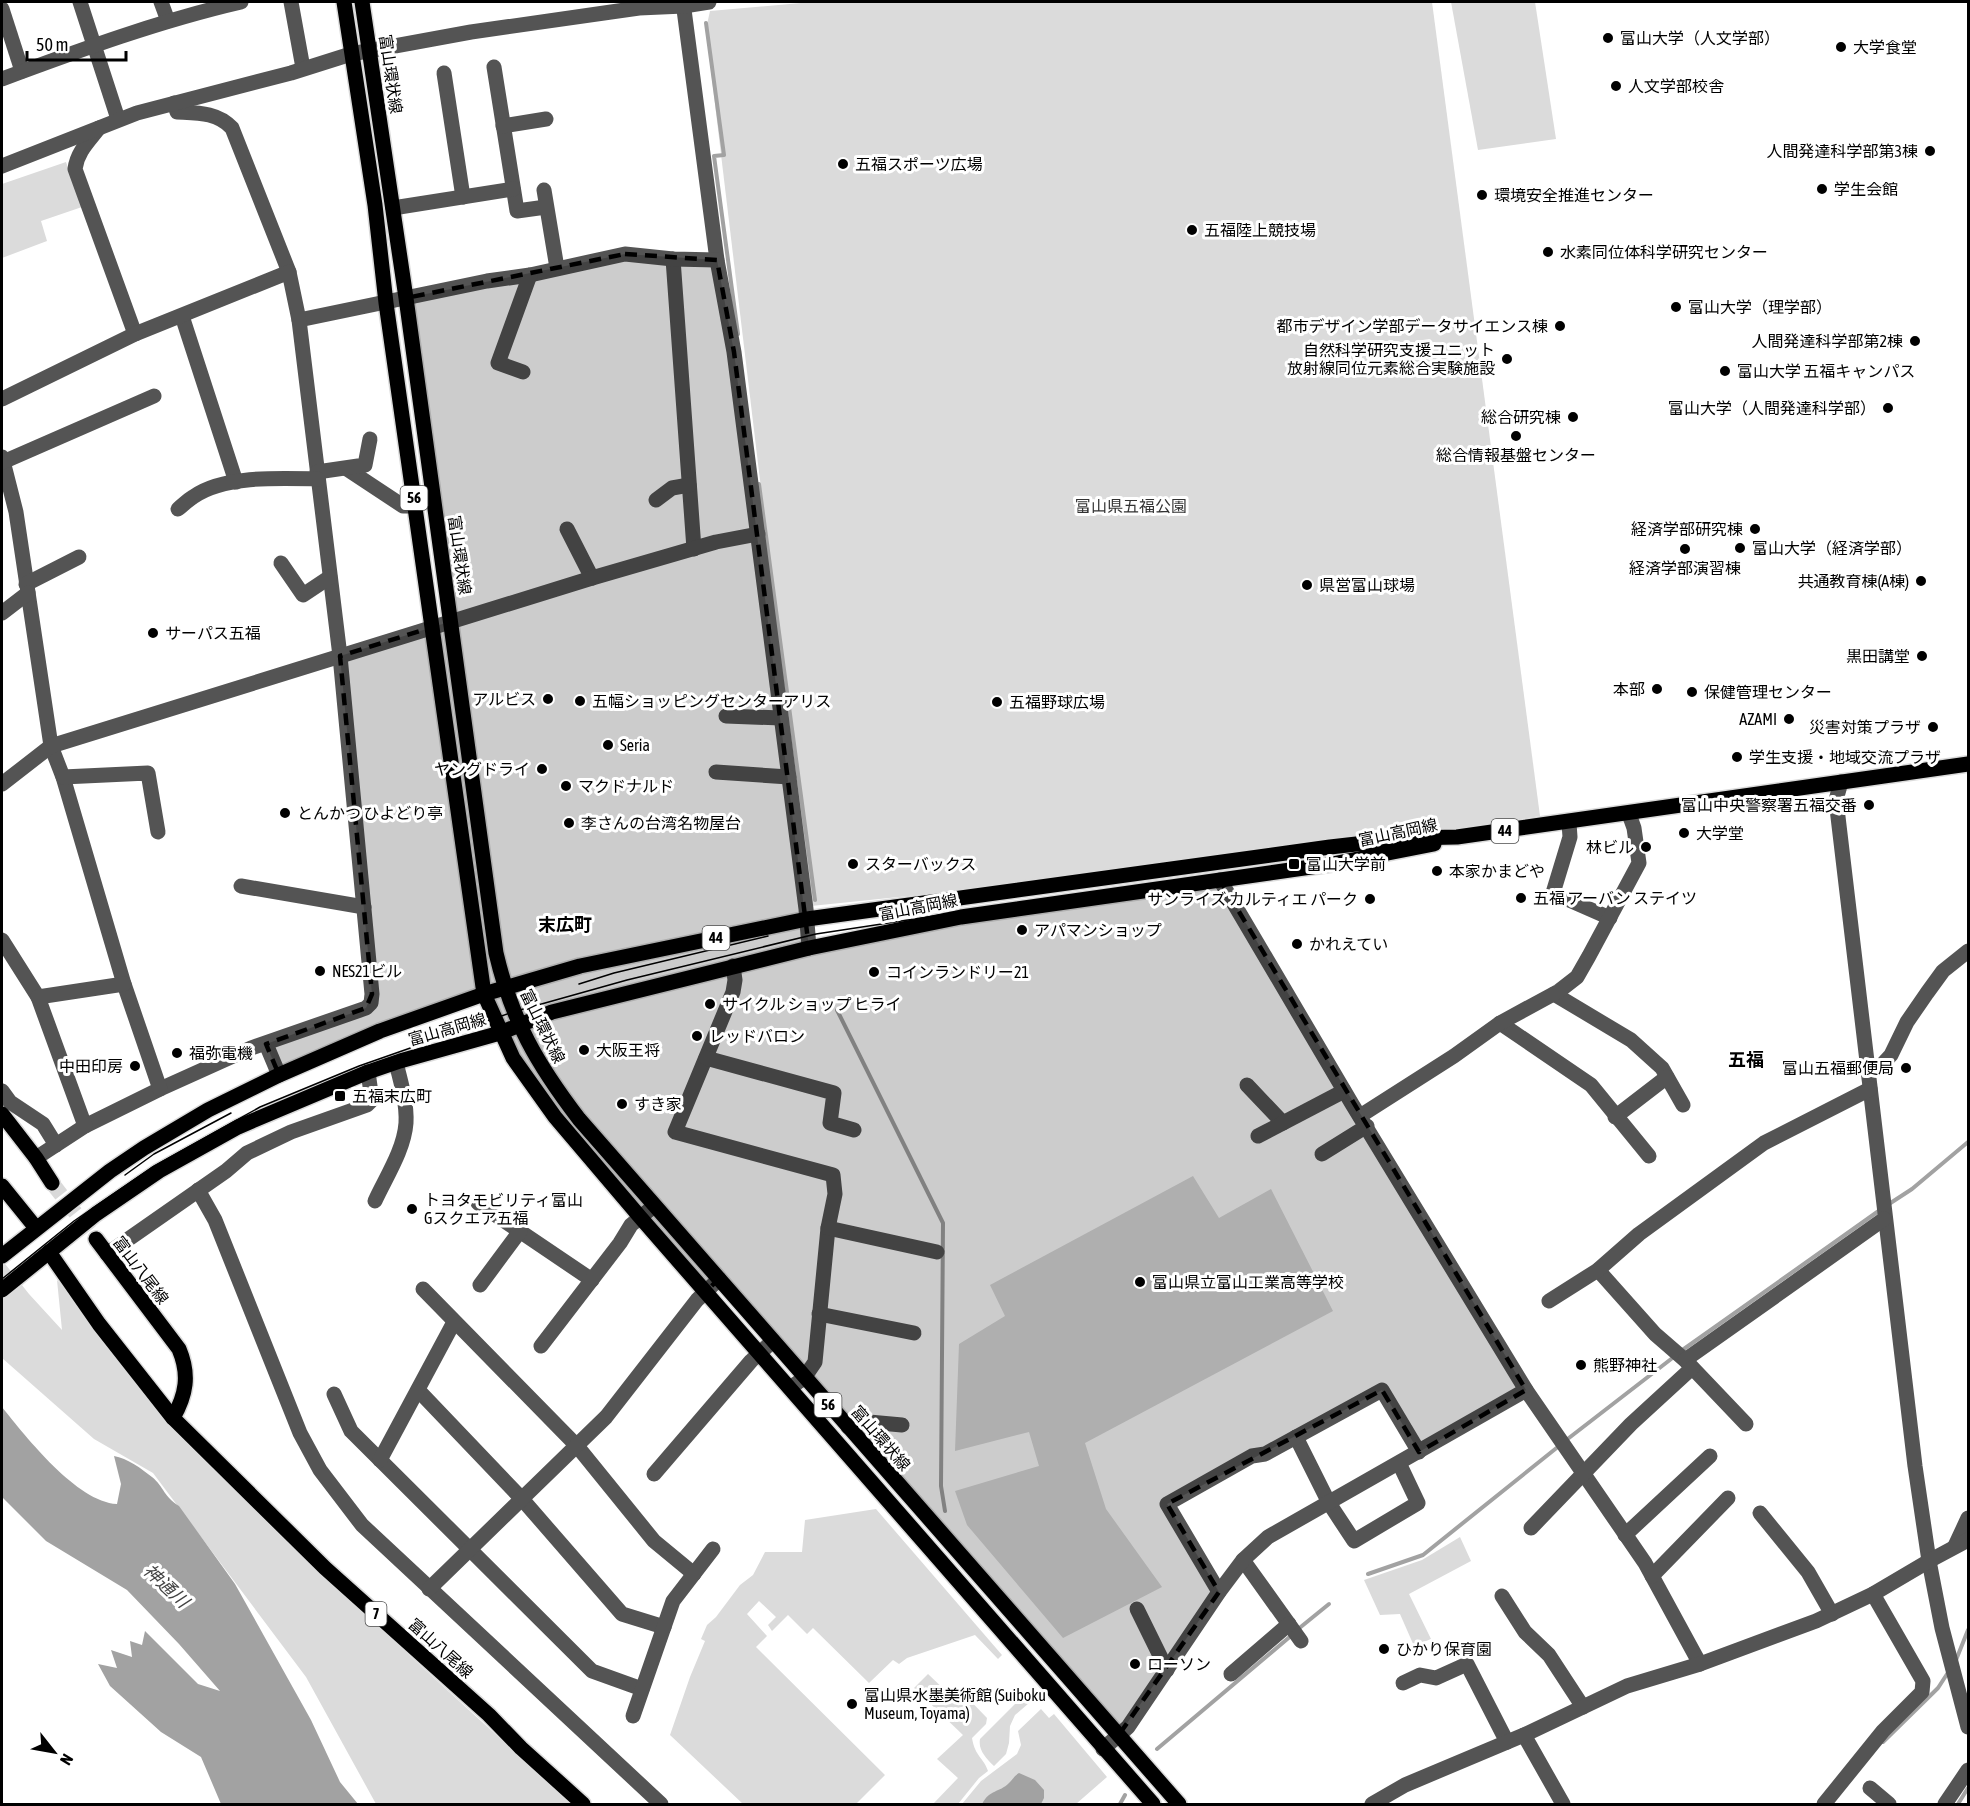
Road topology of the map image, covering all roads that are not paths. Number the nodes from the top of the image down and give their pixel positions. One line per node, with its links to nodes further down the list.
1 (80, 2): 11 (street)
2 (161, 2): 10 (street)
3 (241, 2): 10 (street)
4 (291, 2): 15 (street)
5 (344, 2): 13 (main road, 56)
6 (362, 2): 12 (main road, 富山環状線 / 56)
7 (709, 2): 8 (street)
8 (683, 4): 12 (street); 31 (street)
9 (2, 9): 16 (street)
10 (168, 21): 11 (street)
11 (94, 45): 16 (street); 20 (street)
12 (369, 51): 13 (street); 29 (main road, 富山環状線 / 56)
13 (351, 54): 15 (street); 36 (main road, 56)
14 (494, 67): 22 (street)
15 (303, 68): 19 (street)
16 (22, 71): 18 (street)
17 (444, 73): 27 (street)
18 (2, 79)
19 (174, 103): 20 (street); 33 (street)
20 (118, 119): 23 (street)
21 (546, 120): 22 (street)
22 (503, 126): 25 (street)
23 (99, 128): 24 (street); 39 (street)
24 (2, 166)
25 (513, 189): 27 (street); 28 (street)
26 (544, 190): 28 (street)
27 (463, 197): 29 (street)
28 (546, 207): 32 (street)
29 (393, 208): 35 (main road, 富山環状線 / 56)
30 (672, 259): 31 (street); 32 (street); 48 (street)
31 (717, 260): 53 (street)
32 (556, 268): 34 (street)
33 (288, 272): 37 (street); 38 (street)
34 (530, 274): 35 (street); 40 (street)
35 (406, 298): 36 (street); 61 (main road, 富山環状線 / 56)
36 (386, 303): 38 (street); 50 (main road, 56)
37 (182, 315): 39 (street); 47 (street)
38 (299, 320): 46 (street)
39 (135, 334): 42 (street)
40 (523, 372)
41 (154, 396): 44 (street)
42 (2, 399)
43 (370, 440): 45 (street)
44 (2, 459): 59 (street)
45 (346, 469): 46 (street); 50 (street)
46 (317, 476): 47 (street); 57 (street)
47 (236, 482): 51 (street)
48 (689, 485): 49 (street); 54 (street)
49 (656, 500)
50 (415, 506): 62 (main road, 56)
51 (178, 509)
52 (567, 529): 58 (street)
53 (758, 534): 54 (street); 65 (street)
54 (694, 549): 58 (street)
55 (79, 557): 59 (street)
56 (281, 563): 57 (street)
57 (330, 577): 63 (street)
58 (592, 578): 61 (street)
59 (27, 589): 60 (street); 66 (street)
60 (2, 613)
61 (452, 621): 62 (street); 87 (main road, 富山環状線 / 56)
62 (432, 627): 63 (street); 89 (main road, 56)
63 (340, 656): 66 (street); 79 (street)
64 (726, 716): 65 (street)
65 (781, 718): 70 (street)
66 (51, 746): 69 (street); 72 (street)
67 (1968, 764): 71 (main road, 44)
68 (716, 772): 70 (street)
69 (63, 777): 75 (street); 86 (street)
70 (789, 777): 81 (street)
71 (1841, 782): 73 (main road, 44); 97 (street)
72 (2, 784)
73 (1629, 814): 74 (main road, 44); 80 (street)
74 (1569, 823): 76 (main road, 44); 80 (street)
75 (158, 832)
76 (1457, 837): 77 (main road, 富山高岡線 / 44); 81 (main road, 富山高岡線 / 44)
77 (1220, 880): 83 (main road, 富山高岡線 / 44); 105 (street)
78 (241, 886): 79 (street)
79 (364, 907): 94 (street)
80 (1610, 918): 88 (street)
81 (807, 919): 83 (street); 87 (main road, 富山高岡線 / 44)
82 (2, 940): 90 (street)
83 (809, 948): 85 (main road, 富山高岡線 / 44)
84 (1968, 951): 97 (street)
85 (733, 966): 92 (main road, 富山高岡線 / 44); 95 (street)
86 (124, 984): 90 (street); 102 (street)
87 (504, 988): 89 (main road, 富山高岡線 / 44); 92 (main road, 富山環状線 / 56)
88 (1554, 993): 91 (street); 100 (street)
89 (484, 994): 93 (main road, 56); 99 (main road, 富山高岡線 / 44)
90 (38, 997): 111 (street)
91 (1500, 1023): 108 (street); 109 (street)
92 (519, 1025): 93 (main road, 富山高岡線 / 44); 123 (main road, 富山環状線 / 56)
93 (500, 1032): 96 (main road, 富山高岡線 / 44); 124 (main road, 56)
94 (266, 1044): 99 (street); 102 (street)
95 (706, 1058): 112 (street); 126 (street)
96 (396, 1063): 98 (main road, 富山高岡線 / 44); 121 (street)
97 (1868, 1069): 103 (street)
98 (368, 1072): 120 (street); 131 (main road, 富山高岡線 / 44)
99 (279, 1075): 127 (main road, 富山高岡線 / 44)
100 (1667, 1077): 106 (street); 108 (street)
101 (1247, 1085): 110 (street)
102 (160, 1089): 111 (street)
103 (1870, 1089): 125 (street); 134 (street)
104 (2, 1091): 114 (street)
105 (1344, 1091): 109 (street); 110 (street)
106 (1683, 1105)
107 (2, 1114): 117 (main road)
108 (1615, 1117): 116 (street)
109 (1363, 1121): 115 (street); 152 (street)
110 (1283, 1123): 113 (street)
111 (85, 1126): 114 (street)
112 (854, 1130)
113 (1258, 1136)
114 (56, 1145): 117 (street)
115 (1322, 1154)
116 (1649, 1156)
117 (36, 1158): 118 (main road)
118 (52, 1183)
119 (2, 1186): 127 (main road)
120 (198, 1190): 132 (street); 180 (street)
121 (375, 1201)
122 (478, 1203): 128 (street)
123 (654, 1206): 124 (street); 135 (main road, 富山環状線 / 56)
124 (640, 1218): 136 (street); 140 (main road, 56)
125 (1884, 1218): 148 (street); 177 (street)
126 (828, 1227): 130 (street); 142 (street)
127 (31, 1231): 133 (main road, 富山高岡線 / 44)
128 (520, 1231): 136 (street); 137 (street)
129 (96, 1239): 132 (main road, 富山八尾線)
130 (937, 1252)
131 (46, 1254): 139 (main road, 富山高岡線 / 44); 154 (main road, 富山八尾線 / 7)
132 (107, 1254): 154 (main road, 富山八尾線)
133 (2, 1256)
134 (1598, 1270): 141 (street); 148 (street)
135 (719, 1279): 140 (street); 145 (main road, 富山環状線 / 56)
136 (592, 1280): 146 (street)
137 (480, 1285)
138 (423, 1289): 143 (street)
139 (2, 1290)
140 (705, 1292): 147 (main road, 56); 159 (street)
141 (1549, 1301)
142 (819, 1314): 144 (street); 149 (street)
143 (454, 1322): 151 (street); 159 (street)
144 (914, 1333)
145 (773, 1341): 147 (street); 149 (main road, 富山環状線 / 56)
146 (541, 1346)
147 (759, 1354): 150 (main road, 56); 165 (street)
148 (1689, 1364): 155 (street); 164 (street)
149 (804, 1378): 150 (street); 157 (main road, 富山環状線 / 56)
150 (790, 1388): 198 (main road, 56)
151 (418, 1390): 162 (street); 167 (street)
152 (1526, 1390): 160 (street); 164 (street)
153 (334, 1394): 162 (street)
154 (173, 1418): 201 (main road, 富山八尾線 / 7)
155 (1746, 1424)
156 (902, 1425): 157 (street)
157 (848, 1427): 196 (main road, 富山環状線 / 56)
158 (1296, 1437): 160 (street); 168 (street); 181 (street)
159 (577, 1446): 167 (street); 178 (street)
160 (1419, 1452): 163 (street)
161 (1710, 1456): 172 (street)
162 (380, 1460): 174 (street)
163 (1399, 1463): 168 (street); 168 (street)
164 (1582, 1473): 171 (street); 172 (street)
165 (654, 1474)
166 (1728, 1498): 179 (street)
167 (522, 1499): 174 (street); 186 (street)
168 (1329, 1503): 176 (street)
169 (1760, 1513): 185 (street)
170 (1968, 1518): 173 (street)
171 (1532, 1528)
172 (1625, 1535): 179 (street)
173 (1962, 1543): 177 (street)
174 (469, 1549): 180 (street); 191 (street)
175 (713, 1549): 178 (street)
176 (1243, 1560): 181 (street); 189 (street)
177 (1929, 1561): 182 (street); 194 (street)
178 (694, 1574): 186 (street)
179 (1652, 1576): 187 (street)
180 (429, 1589): 202 (street)
181 (1220, 1592): 188 (street)
182 (1873, 1594): 185 (street); 207 (street)
183 (1502, 1596): 192 (street)
184 (1137, 1610): 188 (street)
185 (1832, 1614): 187 (street)
186 (664, 1627): 191 (street)
187 (1700, 1664): 192 (street)
188 (1167, 1670): 196 (street)
189 (1231, 1674)
190 (1403, 1683): 197 (street)
191 (642, 1689): 193 (street)
192 (1583, 1707): 195 (street)
193 (633, 1716)
194 (1968, 1727)
195 (1524, 1735): 197 (street); 206 (street)
196 (1118, 1736): 198 (street); 204 (main road, 富山環状線 / 56)
197 (1507, 1742): 205 (street)
198 (1103, 1749): 203 (main road, 56)
199 (1968, 1770): 209 (street)
200 (1870, 1788): 208 (street)
201 (583, 1804)
202 (662, 1804)
203 (1153, 1804)
204 (1179, 1804)
205 (1372, 1804)
206 (1563, 1804)
207 (1824, 1804)
208 (1888, 1804)
209 (1945, 1804)

